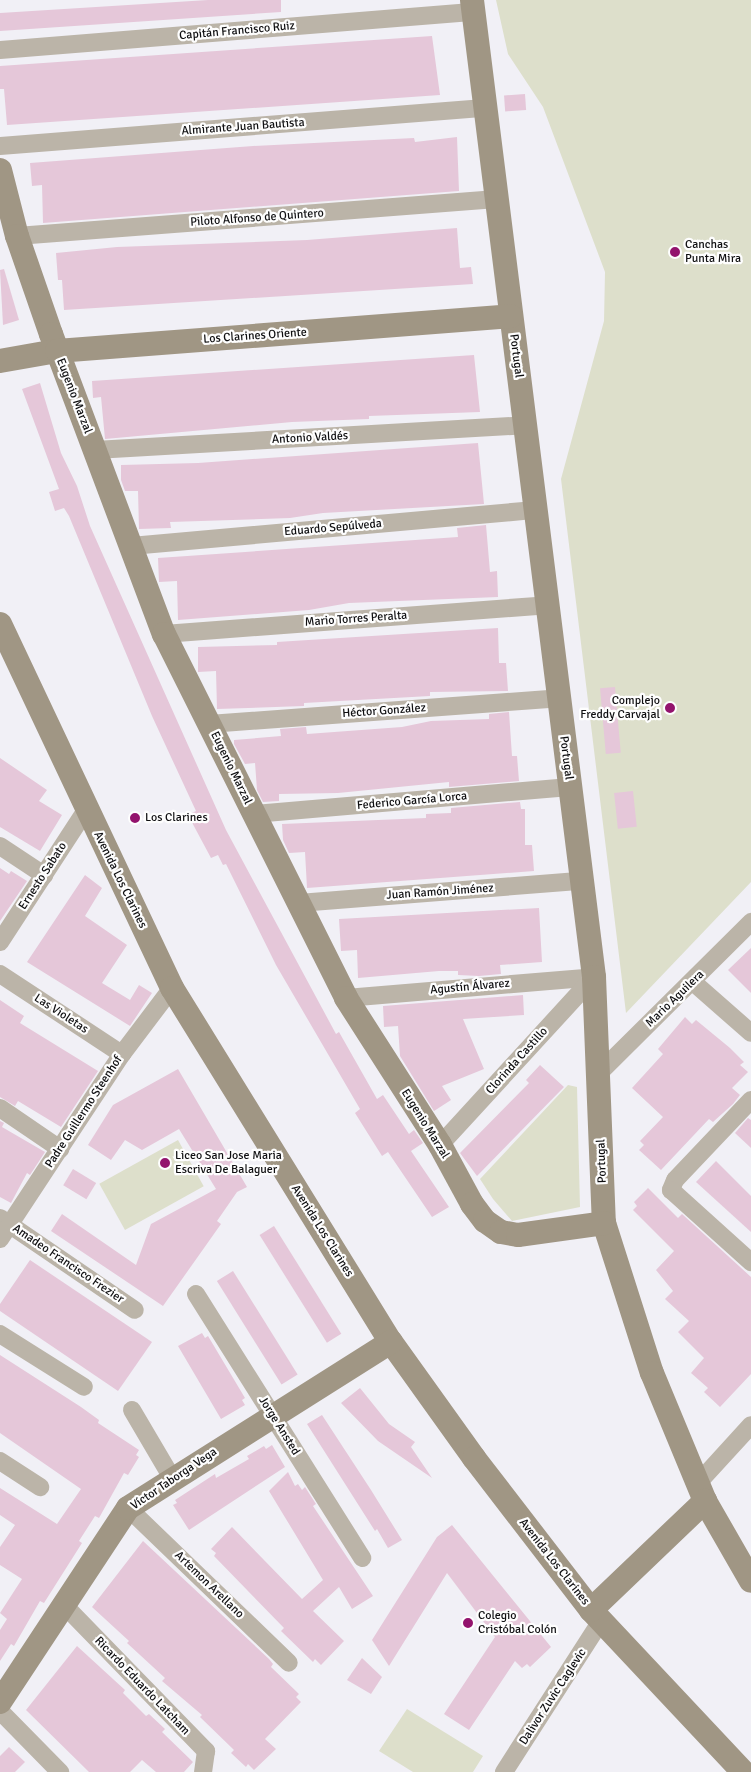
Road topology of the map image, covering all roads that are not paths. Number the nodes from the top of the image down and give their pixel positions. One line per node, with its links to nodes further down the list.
1 (473, 6): 2 (street, Capitán Francisco Ruiz); 3 (main road, Portugal)
2 (0, 50)
3 (485, 108): 4 (street, Almirante Juan Bautista); 6 (main road, Portugal)
4 (0, 146)
5 (0, 170): 7 (main road, Eugenio Marzal)
6 (497, 199): 7 (street, Piloto Alfonso de Quintero); 8 (main road, Portugal)
7 (18, 236): 9 (main road, Eugenio Marzal)
8 (511, 316): 9 (main road, Los Clarines Oriente); 11 (main road, Portugal)
9 (57, 351): 10 (main road, Los Clarines Oriente); 12 (main road, Eugenio Marzal)
10 (0, 361)
11 (525, 425): 12 (street, Antonio Valdés); 13 (main road, Portugal)
12 (95, 450): 14 (main road, Eugenio Marzal)
13 (535, 510): 14 (street, Eduardo Sepúlveda); 15 (main road, Portugal)
14 (131, 546): 16 (main road, Eugenio Marzal)
15 (547, 605): 16 (street, Mario Torres Peralta); 18 (main road, Portugal)
16 (164, 634): 19 (main road, Eugenio Marzal)
17 (2, 637): 21 (main road, Avenida Los Clarines)
18 (559, 698): 19 (street, Héctor González); 20 (main road, Portugal)
19 (209, 724): 22 (main road, Eugenio Marzal)
20 (570, 787): 22 (street, Federico García Lorca); 25 (main road, Portugal)
21 (86, 810): 24 (street, Ernesto Sabato); 32 (main road, Avenida Los Clarines)
22 (254, 814): 26 (main road, Eugenio Marzal)
23 (0, 846): 24 (street)
24 (44, 875): 28 (street, Ernesto Sabato)
25 (582, 881): 26 (street, Juan Ramón Jiménez); 30 (main road, Portugal)
26 (298, 903): 33 (main road, Eugenio Marzal)
27 (751, 922): 31 (street, Mario Aguilera)
28 (0, 942)
29 (0, 974): 35 (street, Las Violetas)
30 (594, 977): 33 (street, Agustín Álvarez); 36 (main road, Portugal); 39 (street, Clorinda Castillo)
31 (693, 982): 34 (street); 36 (street, Mario Aguilera)
32 (172, 988): 35 (street, Padre Guillermo Steenhof); 48 (main road, Avenida Los Clarines)
33 (346, 998): 39 (main road, Eugenio Marzal)
34 (751, 1033)
35 (122, 1054): 40 (street, Padre Guillermo Steenhof)
36 (598, 1074): 42 (main road, Portugal)
37 (751, 1100): 44 (street)
38 (0, 1108): 40 (street)
39 (440, 1145): 42 (main road, Eugenio Marzal)
40 (60, 1149): 41 (street, Padre Guillermo Steenhof)
41 (5, 1221): 43 (street, Padre Guillermo Steenhof); 46 (street, Amadeo Francisco Frezier)
42 (604, 1222): 56 (main road, Portugal)
43 (0, 1239)
44 (751, 1262)
45 (196, 1294): 51 (street, Jorge Ansted)
46 (135, 1310)
47 (0, 1334): 49 (street)
48 (391, 1342): 51 (main road, Víctor Taborga Vega); 61 (main road, Avenida Los Clarines)
49 (84, 1388)
50 (132, 1410): 54 (street)
51 (273, 1415): 54 (main road, Víctor Taborga Vega); 58 (street, Jorge Ansted)
52 (751, 1425): 56 (street, Dalivor Zuvic Caglevic)
53 (0, 1461): 55 (street)
54 (172, 1478): 57 (main road, Víctor Taborga Vega)
55 (40, 1487)
56 (702, 1491): 59 (main road, Portugal); 61 (main road, Dalivor Zuvic Caglevic)
57 (128, 1508): 60 (main road, Víctor Taborga Vega); 62 (street, Artemon Arellano)
58 (362, 1558)
59 (751, 1581)
60 (64, 1605): 63 (main road, Víctor Taborga Vega); 66 (street, Ricardo Eduardo Latcham)
61 (596, 1616): 67 (street, Dalivor Zuvic Caglevic); 68 (main road, Avenida Los Clarines)
62 (289, 1663)
63 (0, 1702)
64 (0, 1711): 65 (street)
65 (60, 1772)
66 (203, 1772)
67 (504, 1772)
68 (743, 1772)

